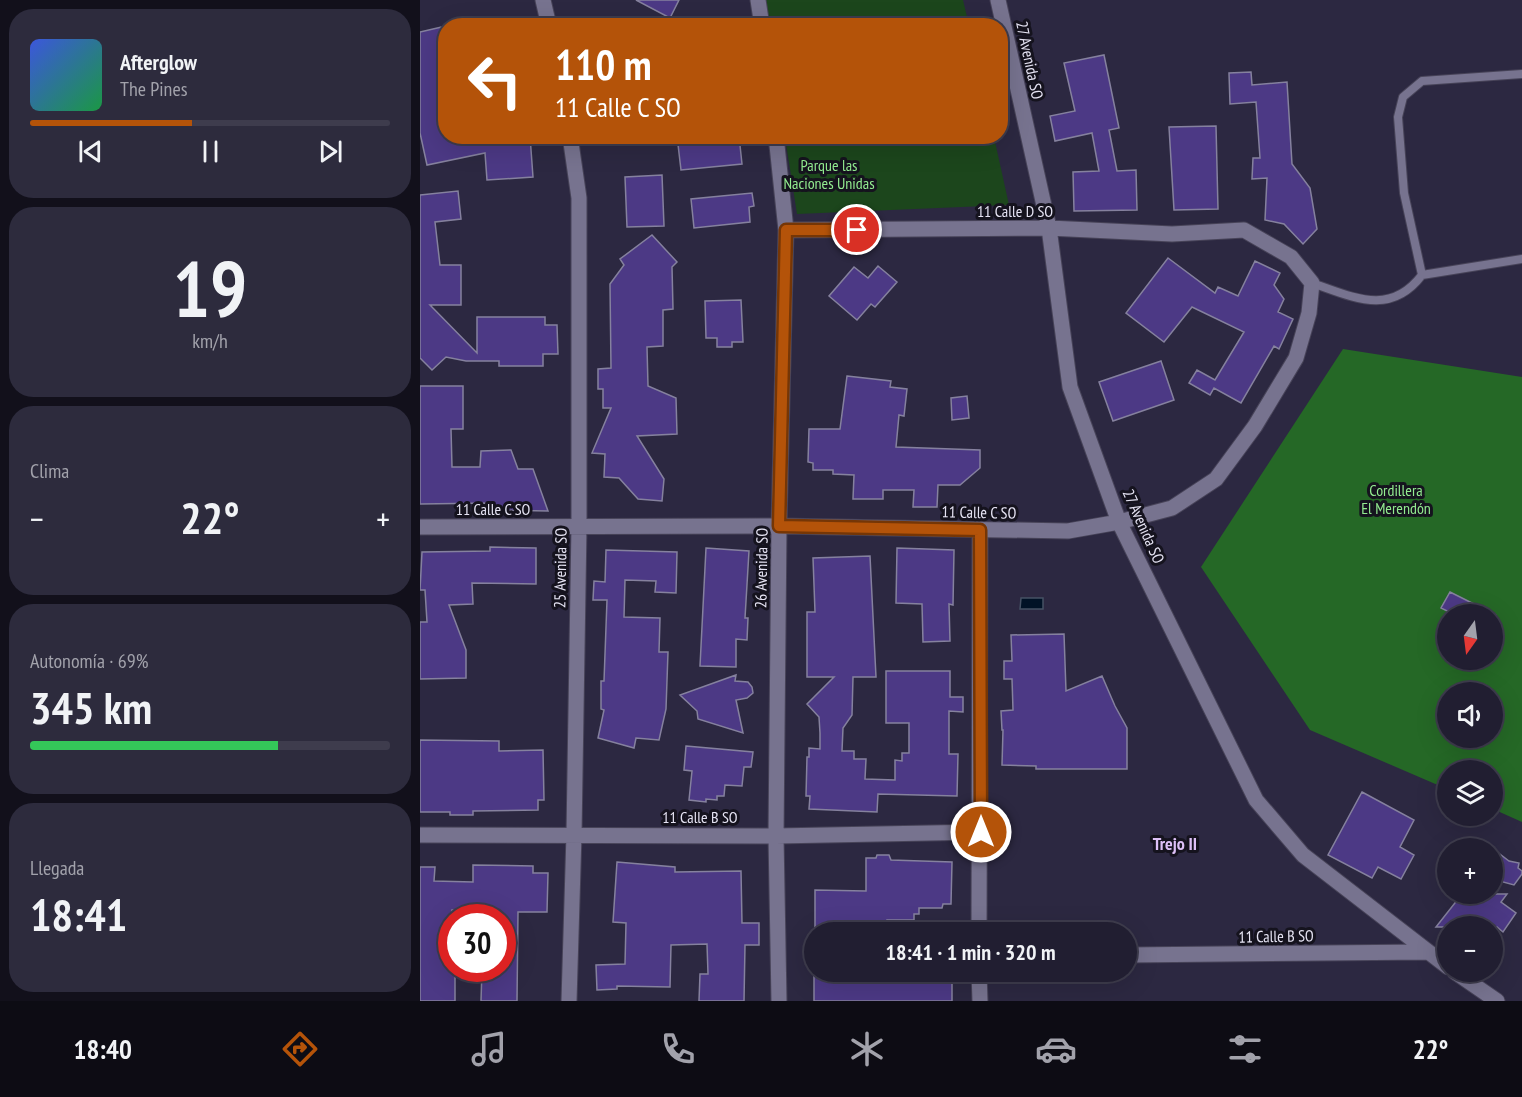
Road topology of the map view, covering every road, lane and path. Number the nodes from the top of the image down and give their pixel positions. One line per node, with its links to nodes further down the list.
1 (543, 0): 4 (street)
2 (758, 0): 5 (street)
3 (998, 0): 6 (street, 27 Avenida SO)
4 (547, 18)
5 (761, 18)
6 (1002, 18)
7 (1008, 45): 11 (street, 27 Avenida SO)
8 (1522, 74): 14 (lane)
9 (571, 144): 17 (street, 25 Avenida SO)
10 (777, 144): 12 (street, 26 Avenida SO)
11 (1049, 228): 12 (street, 11 Calle D SO); 15 (street, 11 Calle D SO); 16 (street, 27 Avenida SO)
12 (786, 230): 18 (street, 26 Avenida SO)
13 (1522, 259): 14 (lane)
14 (1422, 275): 15 (lane)
15 (1312, 283): 16 (street, 11 Calle C SO)
16 (1119, 522): 20 (street, 11 Calle C SO); 26 (street, 27 Avenida SO)
17 (579, 526): 18 (street, 11 Calle C SO); 19 (street, 11 Calle C SO); 22 (street, 25 Avenida SO)
18 (779, 526): 20 (street, 11 Calle C SO); 24 (street, 26 Avenida SO)
19 (420, 527)
20 (980, 530): 21 (street)
21 (981, 832): 24 (street, 11 Calle B SO); 25 (street)
22 (574, 834): 23 (street, 11 Calle B SO); 24 (street, 11 Calle B SO); 31 (street, 25 Avenida SO)
23 (420, 835)
24 (776, 836): 32 (street, 26 Avenida SO)
25 (979, 922)
26 (1426, 952): 27 (street, 11 Calle B SO); 28 (street, 27 Avenida SO)
27 (1137, 955)
28 (1437, 960)
29 (979, 982): 33 (street)
30 (1469, 982): 34 (street)
31 (569, 1001)
32 (778, 1001)
33 (980, 1001)
34 (1497, 1001)

